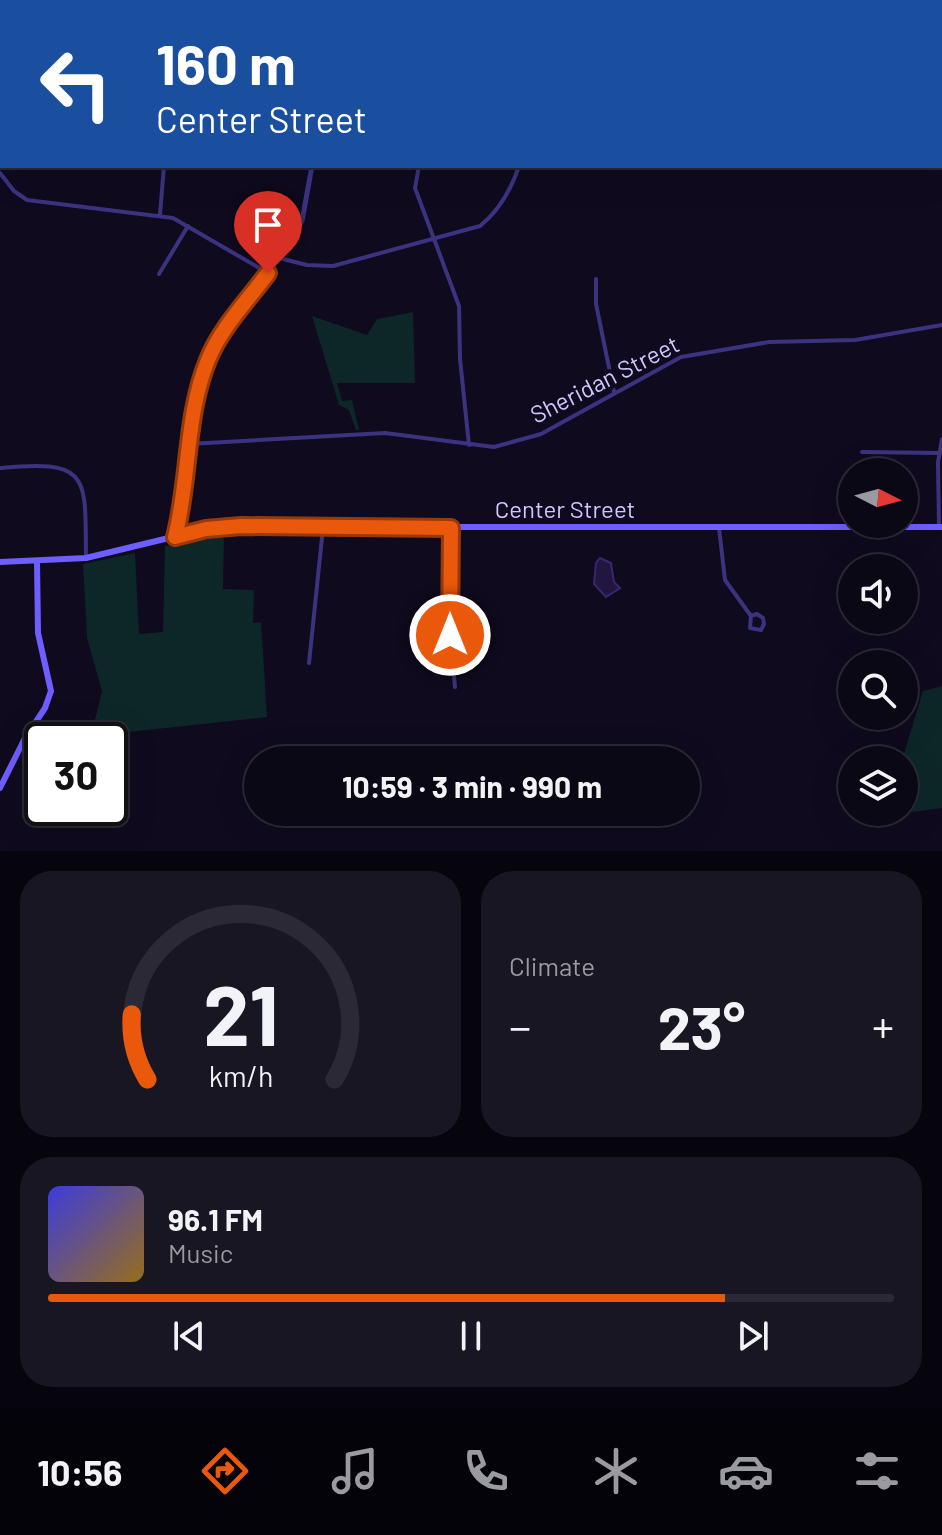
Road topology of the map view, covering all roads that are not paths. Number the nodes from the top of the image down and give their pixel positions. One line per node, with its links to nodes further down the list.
1 (164, 168): 6 (street)
2 (312, 168): 9 (street)
3 (419, 168): 8 (street)
4 (518, 168): 8 (street)
5 (0, 173): 6 (street)
6 (160, 214): 7 (street)
7 (188, 226): 10 (street); 11 (street)
8 (433, 239): 9 (street); 17 (street)
9 (279, 258): 10 (street)
10 (268, 273): 16 (street)
11 (159, 274)
12 (596, 279): 14 (street)
13 (942, 325): 14 (street, Sheridan Street)
14 (614, 392): 17 (street, Sheridan Street)
15 (942, 439): 19 (street)
16 (189, 444): 17 (street, Sheridan Street); 25 (street)
17 (469, 445)
18 (862, 452): 19 (street)
19 (939, 453): 21 (street)
20 (0, 468): 26 (street)
21 (941, 527): 24 (main road, Center Street)
22 (323, 528): 23 (main road, Center Street); 25 (main road, Center Street); 30 (street)
23 (451, 528): 24 (main road, Center Street); 31 (street)
24 (719, 528): 29 (street)
25 (175, 537): 26 (main road, Center Street)
26 (86, 558): 27 (main road, Center Street)
27 (37, 561): 28 (main road, Center Street); 32 (main road)
28 (0, 562)
29 (751, 616): 29 (street)
30 (309, 663)
31 (455, 687)
32 (0, 788)

